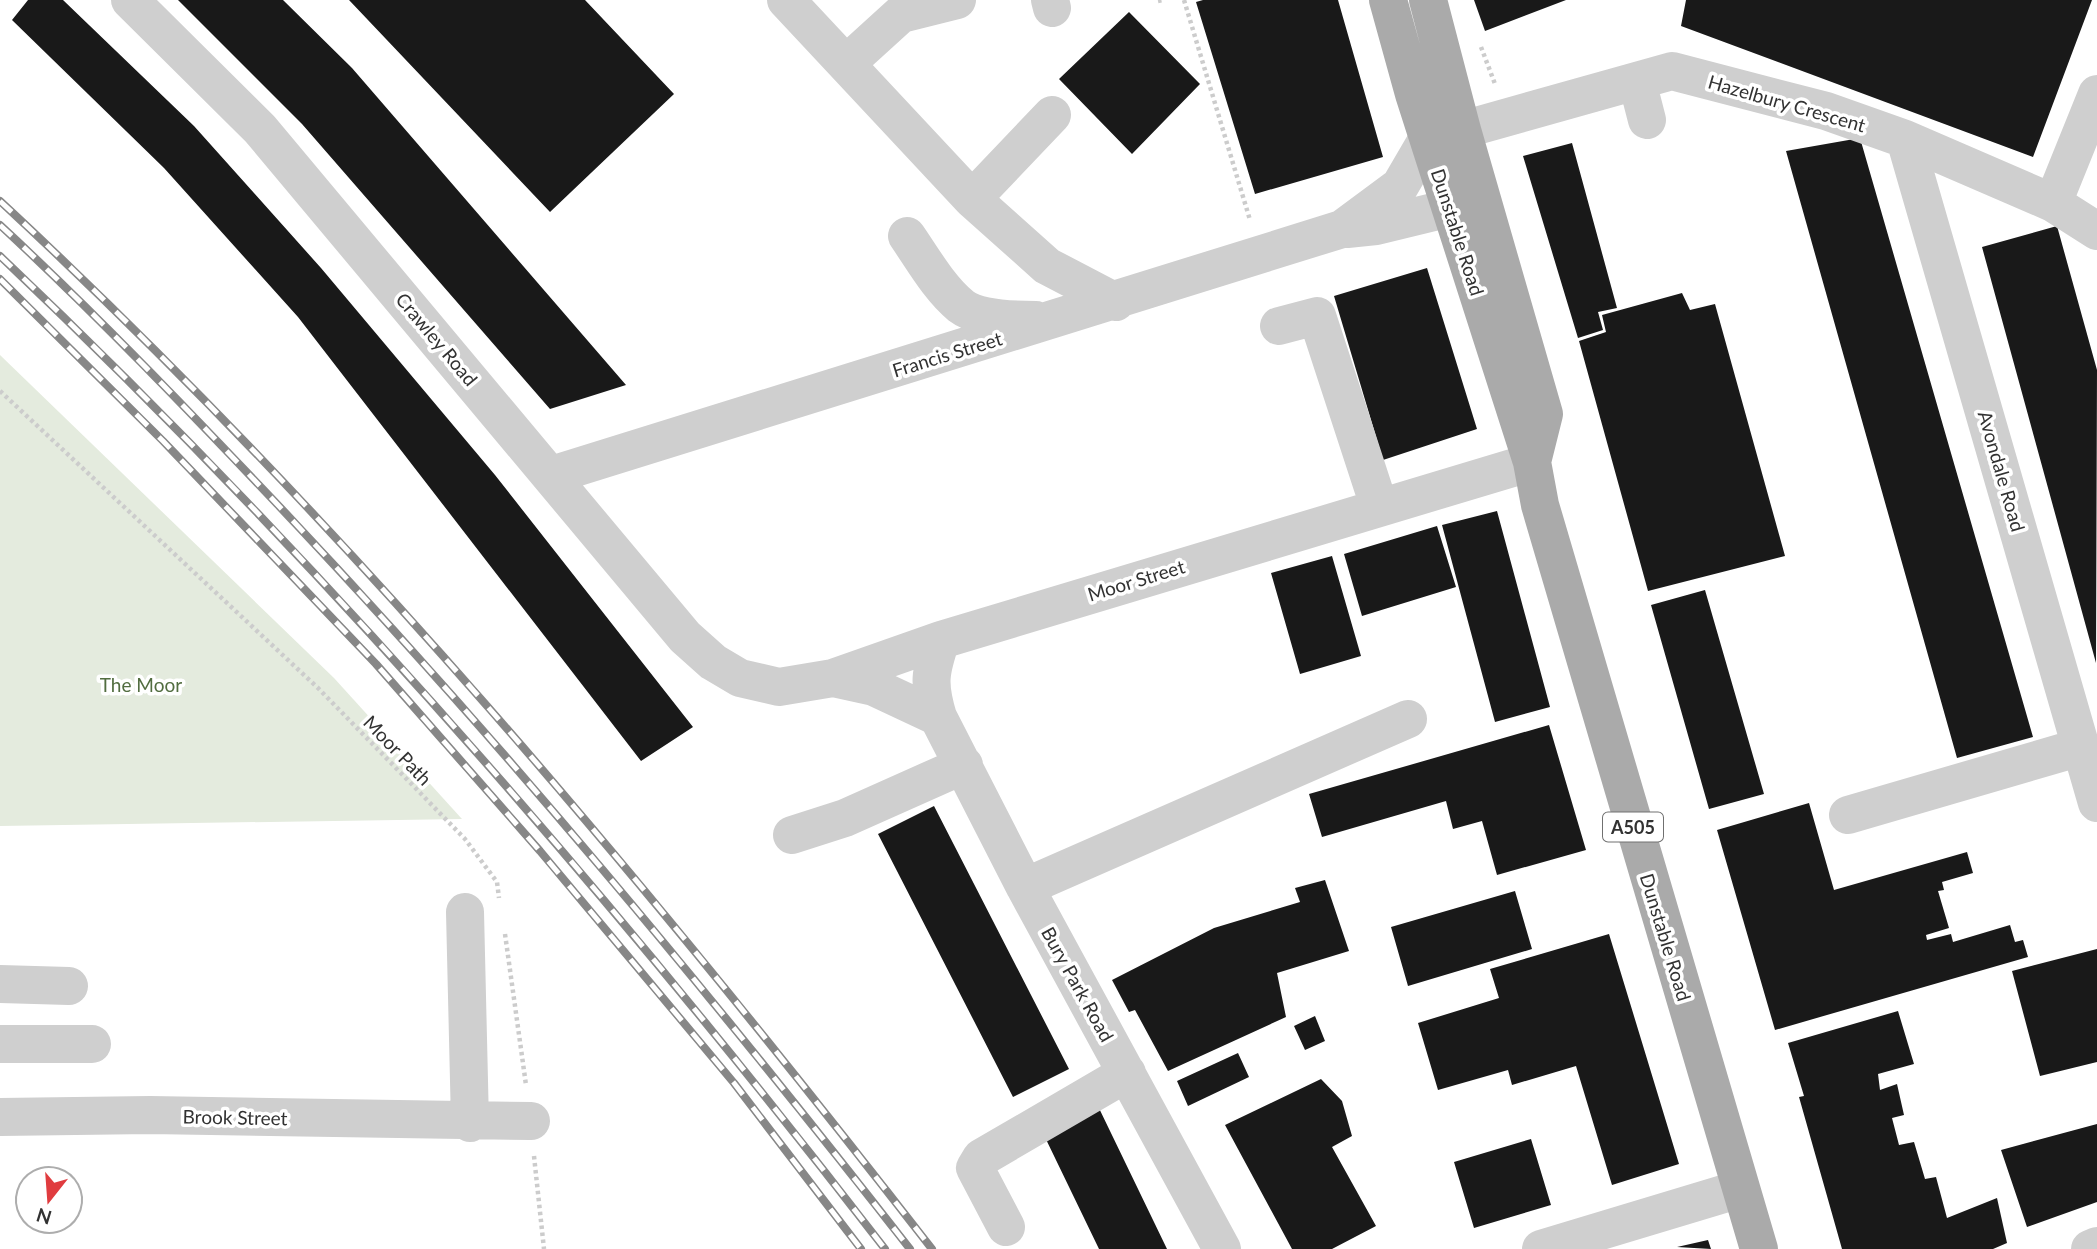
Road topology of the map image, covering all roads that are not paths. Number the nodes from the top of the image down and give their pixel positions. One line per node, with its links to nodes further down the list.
1 (130, 0): 23 (street, Crawley Road)
2 (786, 0): 6 (street)
3 (957, 0): 6 (street)
4 (1388, 0): 11 (main road, Dunstable Road)
5 (1429, 1): 11 (main road, Dunstable Road)
6 (846, 64): 14 (street)
7 (1637, 81): 10 (street); 11 (street, Hazelbury Crescent); 12 (street, Hazelbury Crescent)
8 (2097, 94): 15 (street)
9 (1052, 115): 14 (street)
10 (1647, 120)
11 (1445, 134): 13 (main road, Dunstable Road); 16 (street, Francis Street)
12 (1905, 139): 15 (street, Hazelbury Crescent); 31 (street, Avondale Road)
13 (1465, 196): 16 (street, Francis Street); 22 (main road, Dunstable Road)
14 (972, 199): 19 (street)
15 (2053, 203): 17 (street, Hazelbury Crescent)
16 (1342, 229): 19 (street, Francis Street)
17 (2097, 231)
18 (907, 236): 20 (street)
19 (1116, 302): 20 (street, Francis Street)
20 (1056, 320): 23 (street, Francis Street)
21 (1279, 327): 24 (street)
22 (1532, 462): 24 (street, Moor Street); 44 (main road, Dunstable Road / A505)
23 (552, 475): 26 (street, Crawley Road)
24 (1379, 506): 25 (street, Moor Street)
25 (941, 640): 27 (street, Moor Street); 28 (street, Bury Park Road)
26 (740, 678): 27 (street, Moor Street)
27 (833, 678): 28 (street)
28 (938, 717): 30 (street, Bury Park Road)
29 (1408, 719): 34 (street)
30 (964, 765): 33 (street); 34 (street, Bury Park Road)
31 (2091, 773): 32 (street)
32 (1848, 815)
33 (792, 835)
34 (1025, 887): 40 (street, Bury Park Road)
35 (483, 910): 43 (street)
36 (0, 984): 37 (street)
37 (69, 986)
38 (0, 1044): 39 (street)
39 (92, 1044)
40 (1127, 1073): 45 (street); 47 (street, Bury Park Road)
41 (0, 1117): 43 (street, Brook Street)
42 (531, 1121): 43 (street, Brook Street)
43 (470, 1123)
44 (1740, 1189): 48 (street); 49 (main road, Dunstable Road / A505)
45 (1006, 1227)
46 (2097, 1246): 50 (street)
47 (1222, 1249)
48 (1541, 1249)
49 (1759, 1249)
50 (2090, 1249)

